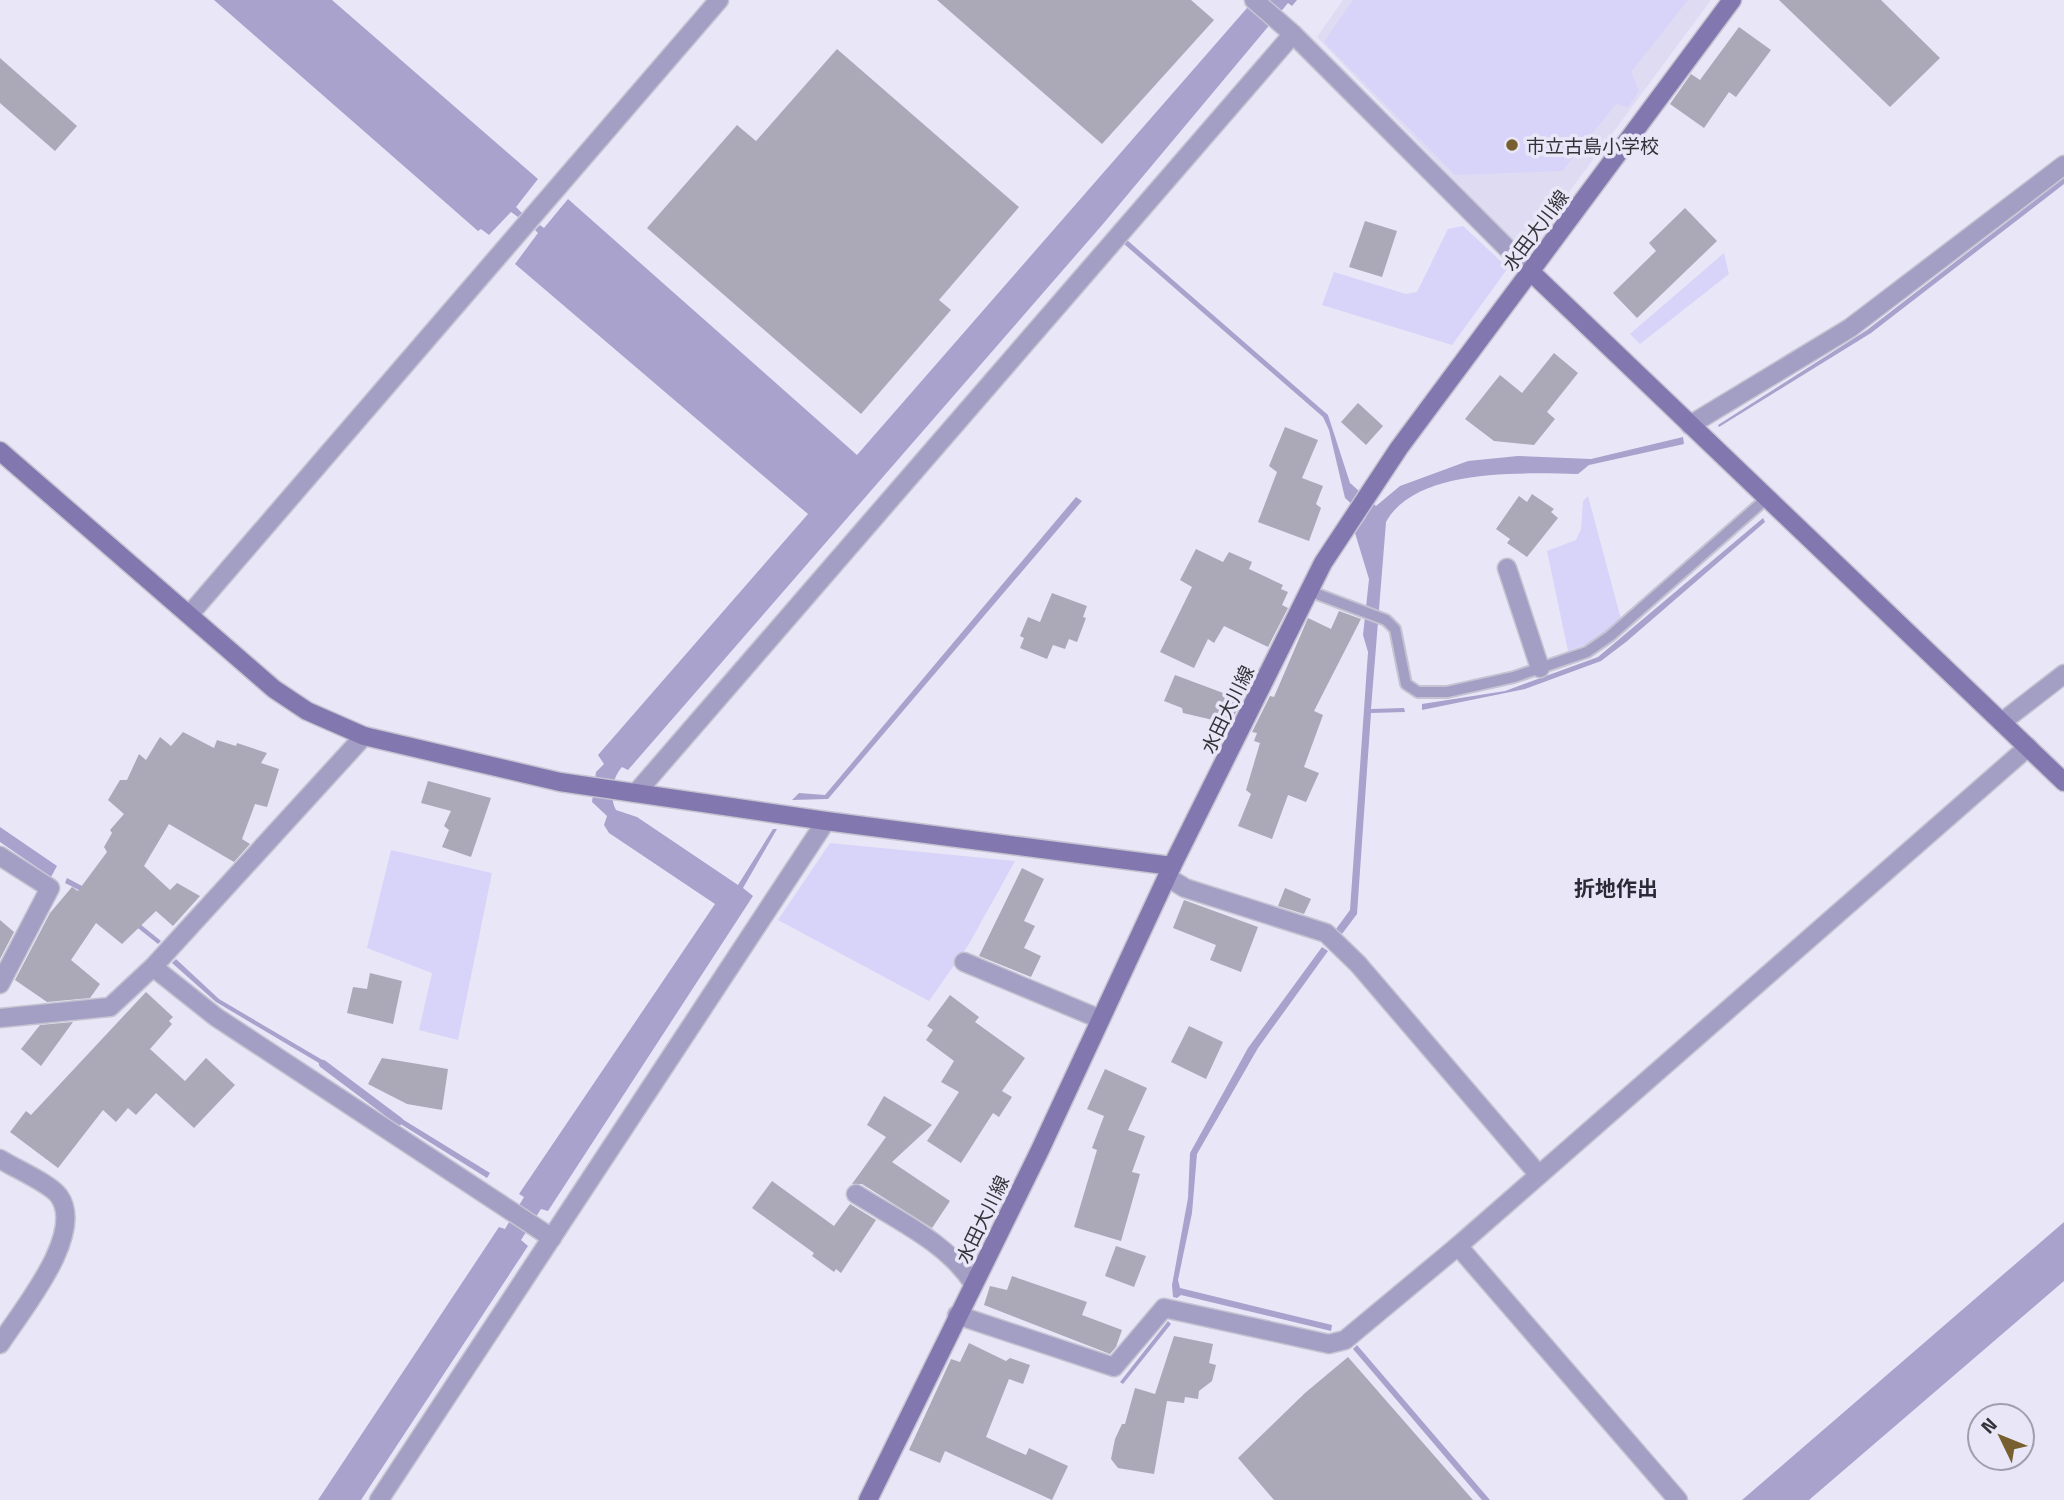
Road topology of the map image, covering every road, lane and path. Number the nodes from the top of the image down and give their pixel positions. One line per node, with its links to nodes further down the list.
1 (719, 0): 12 (street)
2 (1254, 0): 4 (street)
3 (1732, 0): 6 (street, 水田大川線)
4 (1289, 30): 6 (street); 19 (street)
5 (2064, 165): 7 (street)
6 (1531, 272): 7 (street); 11 (street, 水田大川線)
7 (1690, 425): 9 (street)
8 (0, 451): 12 (street)
9 (1767, 498): 13 (lane); 15 (street)
10 (1507, 568): 13 (street)
11 (1309, 591): 13 (lane); 22 (street, 水田大川線)
12 (190, 614): 16 (street)
13 (1540, 668)
14 (2064, 674): 15 (street)
15 (2002, 722): 17 (street)
16 (364, 736): 19 (street); 24 (street)
17 (2028, 747): 18 (street); 29 (street)
18 (2064, 782)
19 (631, 791): 20 (street)
20 (826, 821): 22 (street); 31 (street)
21 (0, 856): 25 (street)
22 (1170, 871): 27 (street, 水田大川線); 29 (street)
23 (964, 962): 27 (street)
24 (153, 967): 26 (street); 31 (street)
25 (0, 984)
26 (0, 1018)
27 (1100, 1019): 33 (street, 水田大川線)
28 (0, 1159): 35 (street)
29 (1539, 1175): 32 (street)
30 (856, 1194): 33 (street)
31 (547, 1235): 36 (street)
32 (1458, 1246): 34 (street); 38 (street)
33 (973, 1283): 34 (street, 水田大川線)
34 (957, 1315): 37 (street, 水田大川線)
35 (0, 1344)
36 (379, 1500)
37 (868, 1500)
38 (1678, 1500)

